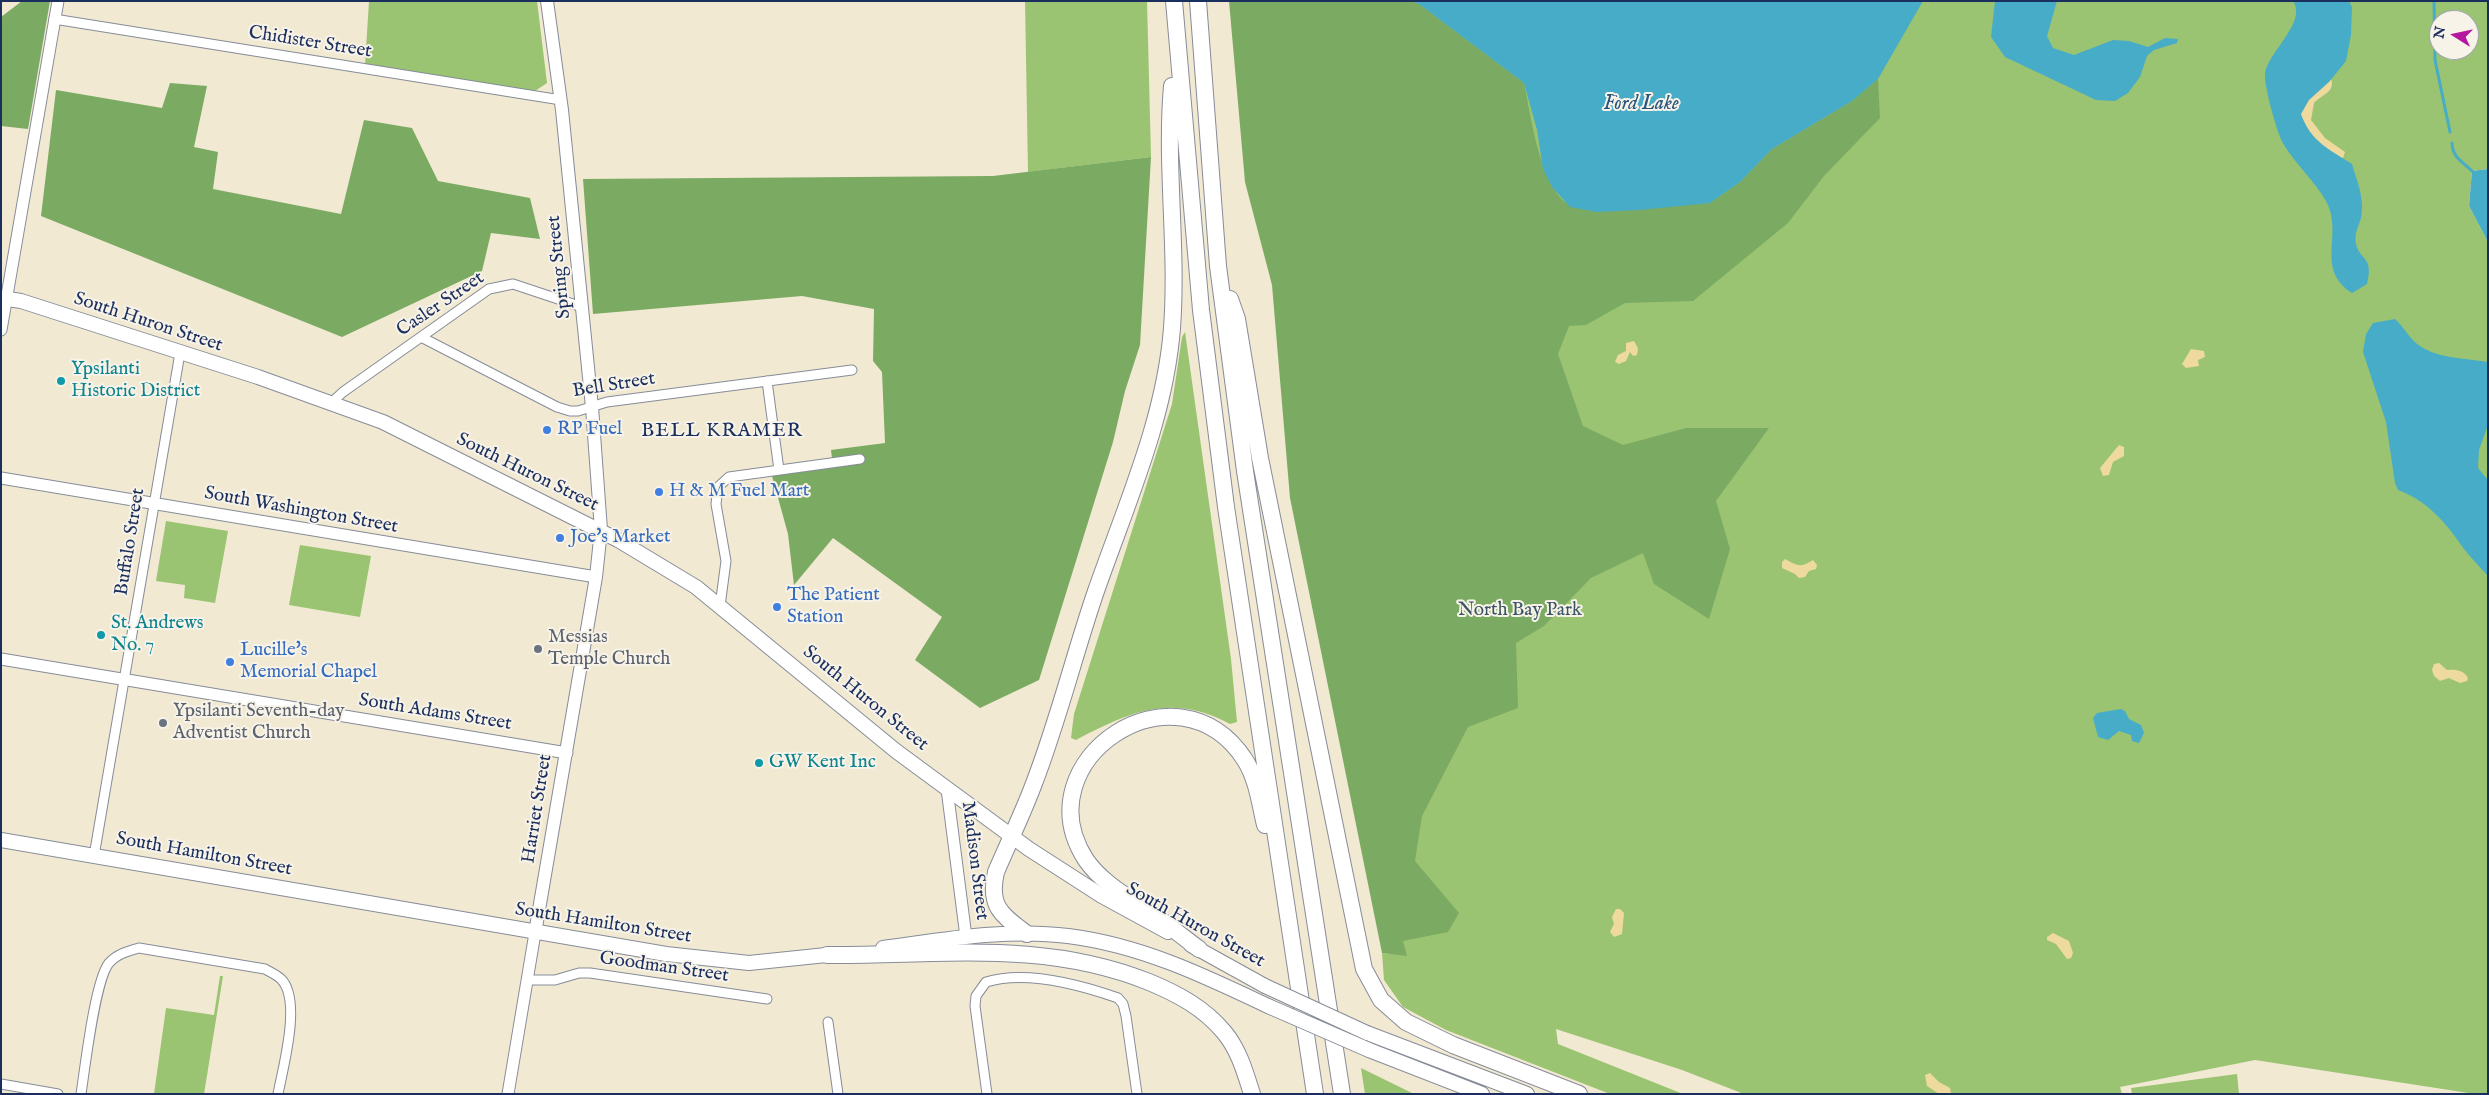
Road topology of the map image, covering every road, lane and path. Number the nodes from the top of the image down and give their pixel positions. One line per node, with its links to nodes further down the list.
1 (58, 1): 5 (street)
2 (547, 1): 7 (main road, Spring Street)
3 (1174, 1): 6 (highway)
4 (1198, 1): 8 (highway)
5 (54, 19): 7 (street, Chidister Street); 9 (street)
6 (1176, 44): 29 (highway); 32 (highway)
7 (561, 100): 10 (main road, Spring Street)
8 (1218, 266): 52 (highway); 55 (highway)
9 (4, 298): 11 (street); 13 (main road, South Huron Street)
10 (582, 307): 12 (street, Casler Street); 17 (main road, Spring Street)
11 (1, 330)
12 (421, 337): 16 (street, Casler Street); 17 (street, Bell Street)
13 (180, 353): 16 (main road, South Huron Street); 21 (street, Buffalo Street)
14 (852, 370): 15 (street, Bell Street)
15 (767, 382): 17 (street, Bell Street); 19 (street)
16 (331, 404): 22 (main road, South Huron Street)
17 (592, 408): 22 (main road, Spring Street)
18 (860, 459): 19 (street)
19 (779, 470): 24 (street)
20 (1, 478): 21 (street, South Washington Street)
21 (154, 504): 23 (street, South Washington Street); 26 (street, Buffalo Street)
22 (601, 530): 23 (main road, Harriet Street); 24 (main road, South Huron Street)
23 (596, 577): 27 (main road, Harriet Street)
24 (720, 606): 28 (main road, South Huron Street)
25 (1, 659): 26 (street, South Adams Street)
26 (125, 680): 27 (street, South Adams Street); 31 (street, Buffalo Street)
27 (567, 753): 33 (main road, Harriet Street)
28 (947, 789): 29 (main road, South Huron Street); 35 (street, Madison Street)
29 (1012, 836): 34 (highway); 36 (main road, South Huron Street)
30 (1, 840): 31 (main road, South Hamilton Street)
31 (94, 856): 33 (main road, South Hamilton Street)
32 (1281, 863): 36 (highway); 51 (highway)
33 (535, 933): 37 (main road, South Hamilton Street); 39 (street, Harriet Street)
34 (1027, 934): 35 (main road, South Hamilton Street); 38 (main road, South Hamilton Street)
35 (966, 937): 37 (main road, South Hamilton Street)
36 (1199, 949): 54 (main road, South Huron Street, bridge)
37 (827, 955): 50 (highway)
38 (1198, 973): 53 (main road, South Huron Street, bridge)
39 (528, 980): 40 (street, Goodman Street); 46 (street, Harriet Street)
40 (767, 998)
41 (828, 1022): 47 (street)
42 (1, 1084): 43 (street)
43 (58, 1094)
44 (81, 1094): 45 (street)
45 (278, 1094)
46 (508, 1094)
47 (838, 1094)
48 (987, 1094): 49 (street)
49 (1137, 1094)
50 (1252, 1094)
51 (1315, 1094)
52 (1342, 1094)
53 (1482, 1094)
54 (1527, 1094)
55 (1579, 1094)

